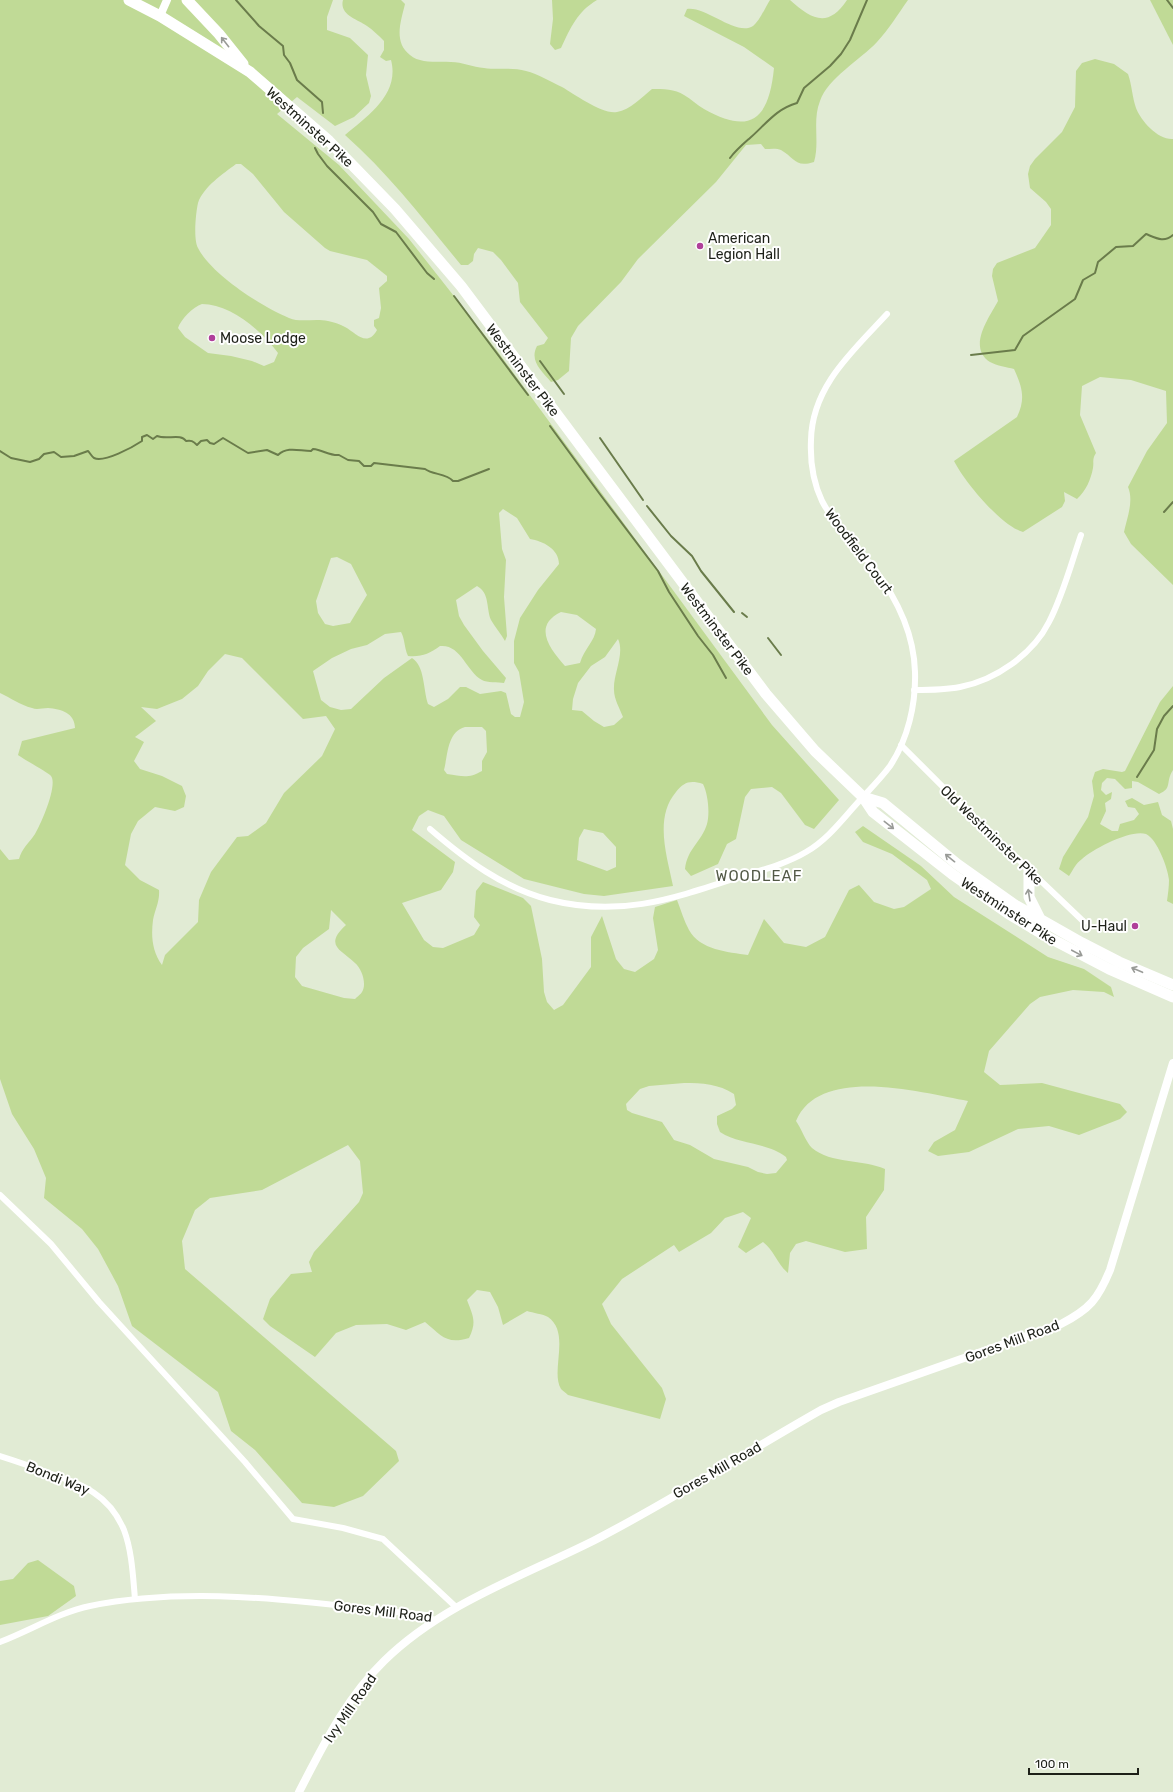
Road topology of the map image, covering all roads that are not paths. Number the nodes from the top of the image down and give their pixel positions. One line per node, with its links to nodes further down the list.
1 (129, 0): 4 (highway, Westminster Pike)
2 (167, 0): 4 (street)
3 (187, 0): 5 (highway, one-way to 3)
4 (160, 16): 5 (highway, Westminster Pike)
5 (250, 72): 10 (highway, Westminster Pike)
6 (887, 314): 8 (street, Woodfield Court)
7 (1081, 536): 8 (street)
8 (914, 690): 9 (street, Woodfield Court)
9 (901, 746): 10 (street, Woodfield Court); 12 (street, Old Westminster Pike)
10 (863, 797): 11 (street, Woodfield Court); 13 (highway, Westminster Pike, one-way to 10); 16 (highway, Westminster Pike, one-way to 16)
11 (430, 829)
12 (1029, 869): 13 (highway, one-way to 12); 14 (street, Old Westminster Pike)
13 (1040, 919): 15 (highway, Westminster Pike, one-way to 13)
14 (1084, 922)
15 (1173, 985)
16 (1173, 997)
17 (1173, 1062): 21 (street, Gores Mill Road)
18 (0, 1195): 21 (street)
19 (0, 1456): 20 (street, Bondi Way)
20 (136, 1599): 22 (street, Gores Mill Road); 23 (street, Gores Mill Road)
21 (457, 1608): 22 (street, Gores Mill Road)
22 (434, 1620): 24 (street, Ivy Mill Road)
23 (0, 1642)
24 (299, 1792)

